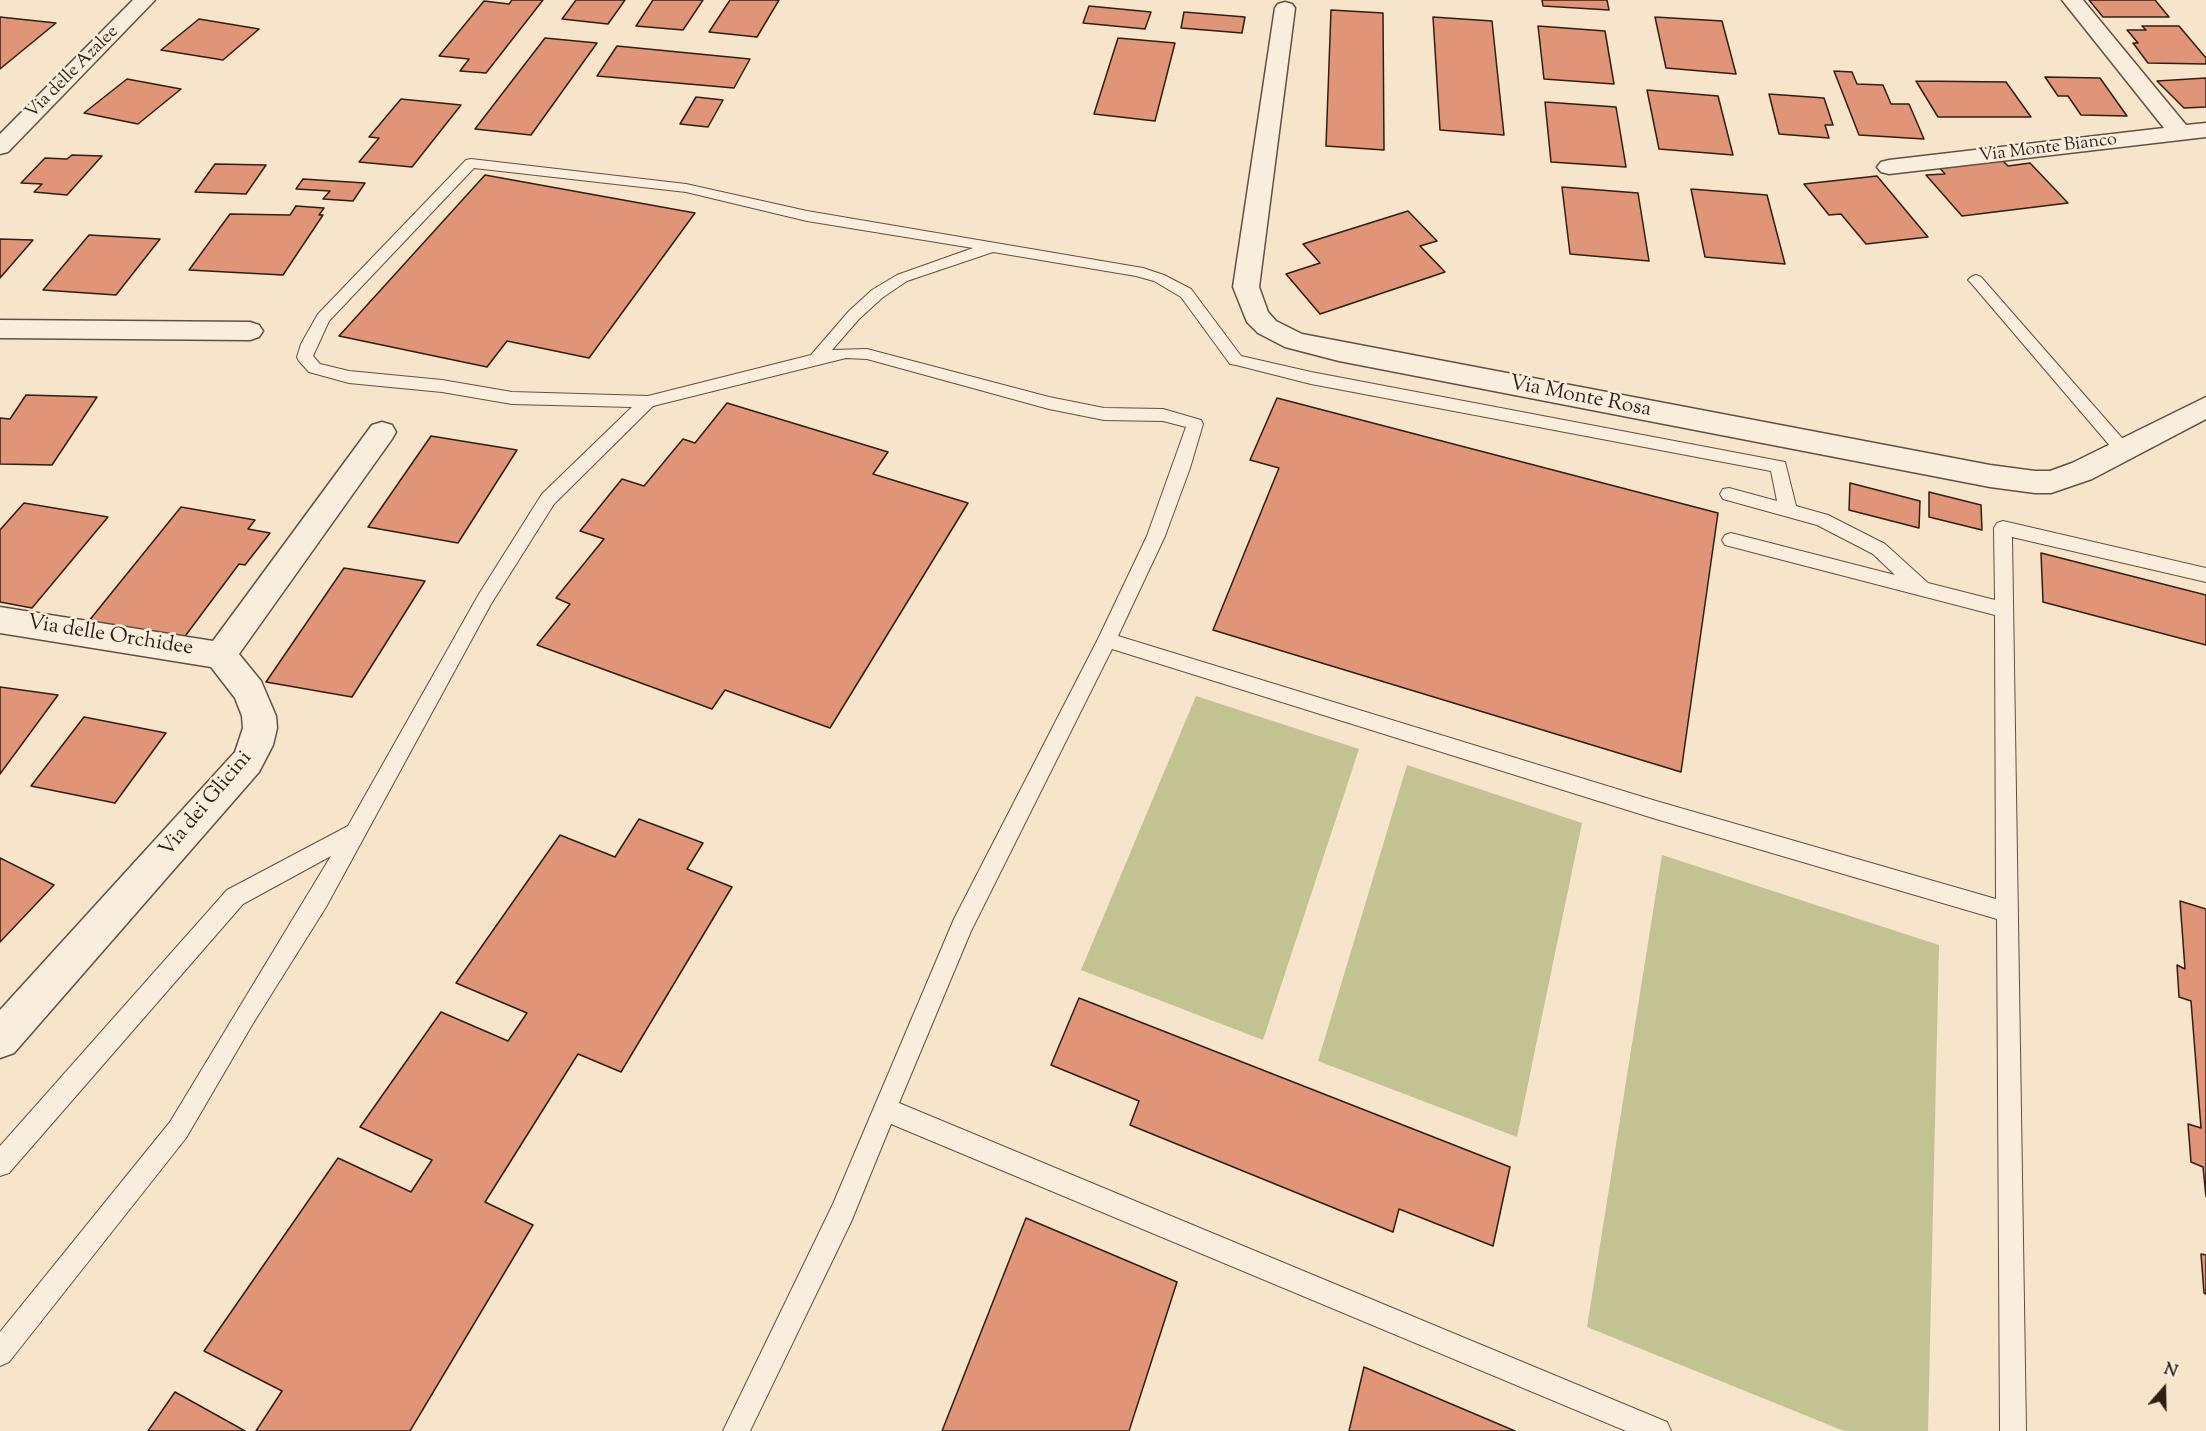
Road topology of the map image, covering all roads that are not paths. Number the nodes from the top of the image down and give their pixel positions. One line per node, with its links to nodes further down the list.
1 (145, 0): 6 (street, Via delle Azalee)
2 (2072, 0): 5 (street)
3 (1285, 8): 16 (street, Via Monte Rosa)
4 (2206, 130): 5 (street, Via Monte Bianco)
5 (2180, 133): 7 (street, Via Monte Bianco)
6 (0, 147)
7 (1889, 167)
8 (992, 247): 12 (lane); 13 (lane); 18 (lane)
9 (1976, 280): 16 (lane)
10 (0, 329): 11 (street)
11 (250, 331)
12 (816, 359): 13 (lane); 24 (lane)
13 (648, 402): 26 (lane)
14 (2206, 407): 16 (street, Via Monte Rosa)
15 (382, 432): 25 (street)
16 (2123, 450)
17 (1729, 494): 18 (lane)
18 (1788, 511): 21 (lane)
19 (1731, 540): 21 (lane)
20 (2206, 575): 22 (lane)
21 (1923, 589): 22 (lane)
22 (2004, 610): 27 (lane)
23 (0, 620): 25 (street, Via delle Orchidee)
24 (1107, 640): 27 (lane); 29 (lane)
25 (220, 655): 28 (street, Via dei Glicini)
26 (356, 832): 30 (lane); 31 (lane)
27 (2008, 912): 34 (lane)
28 (0, 1039)
29 (885, 1109): 32 (lane); 33 (lane)
30 (0, 1164)
31 (0, 1353)
32 (736, 1431)
33 (1658, 1431)
34 (2013, 1431)

